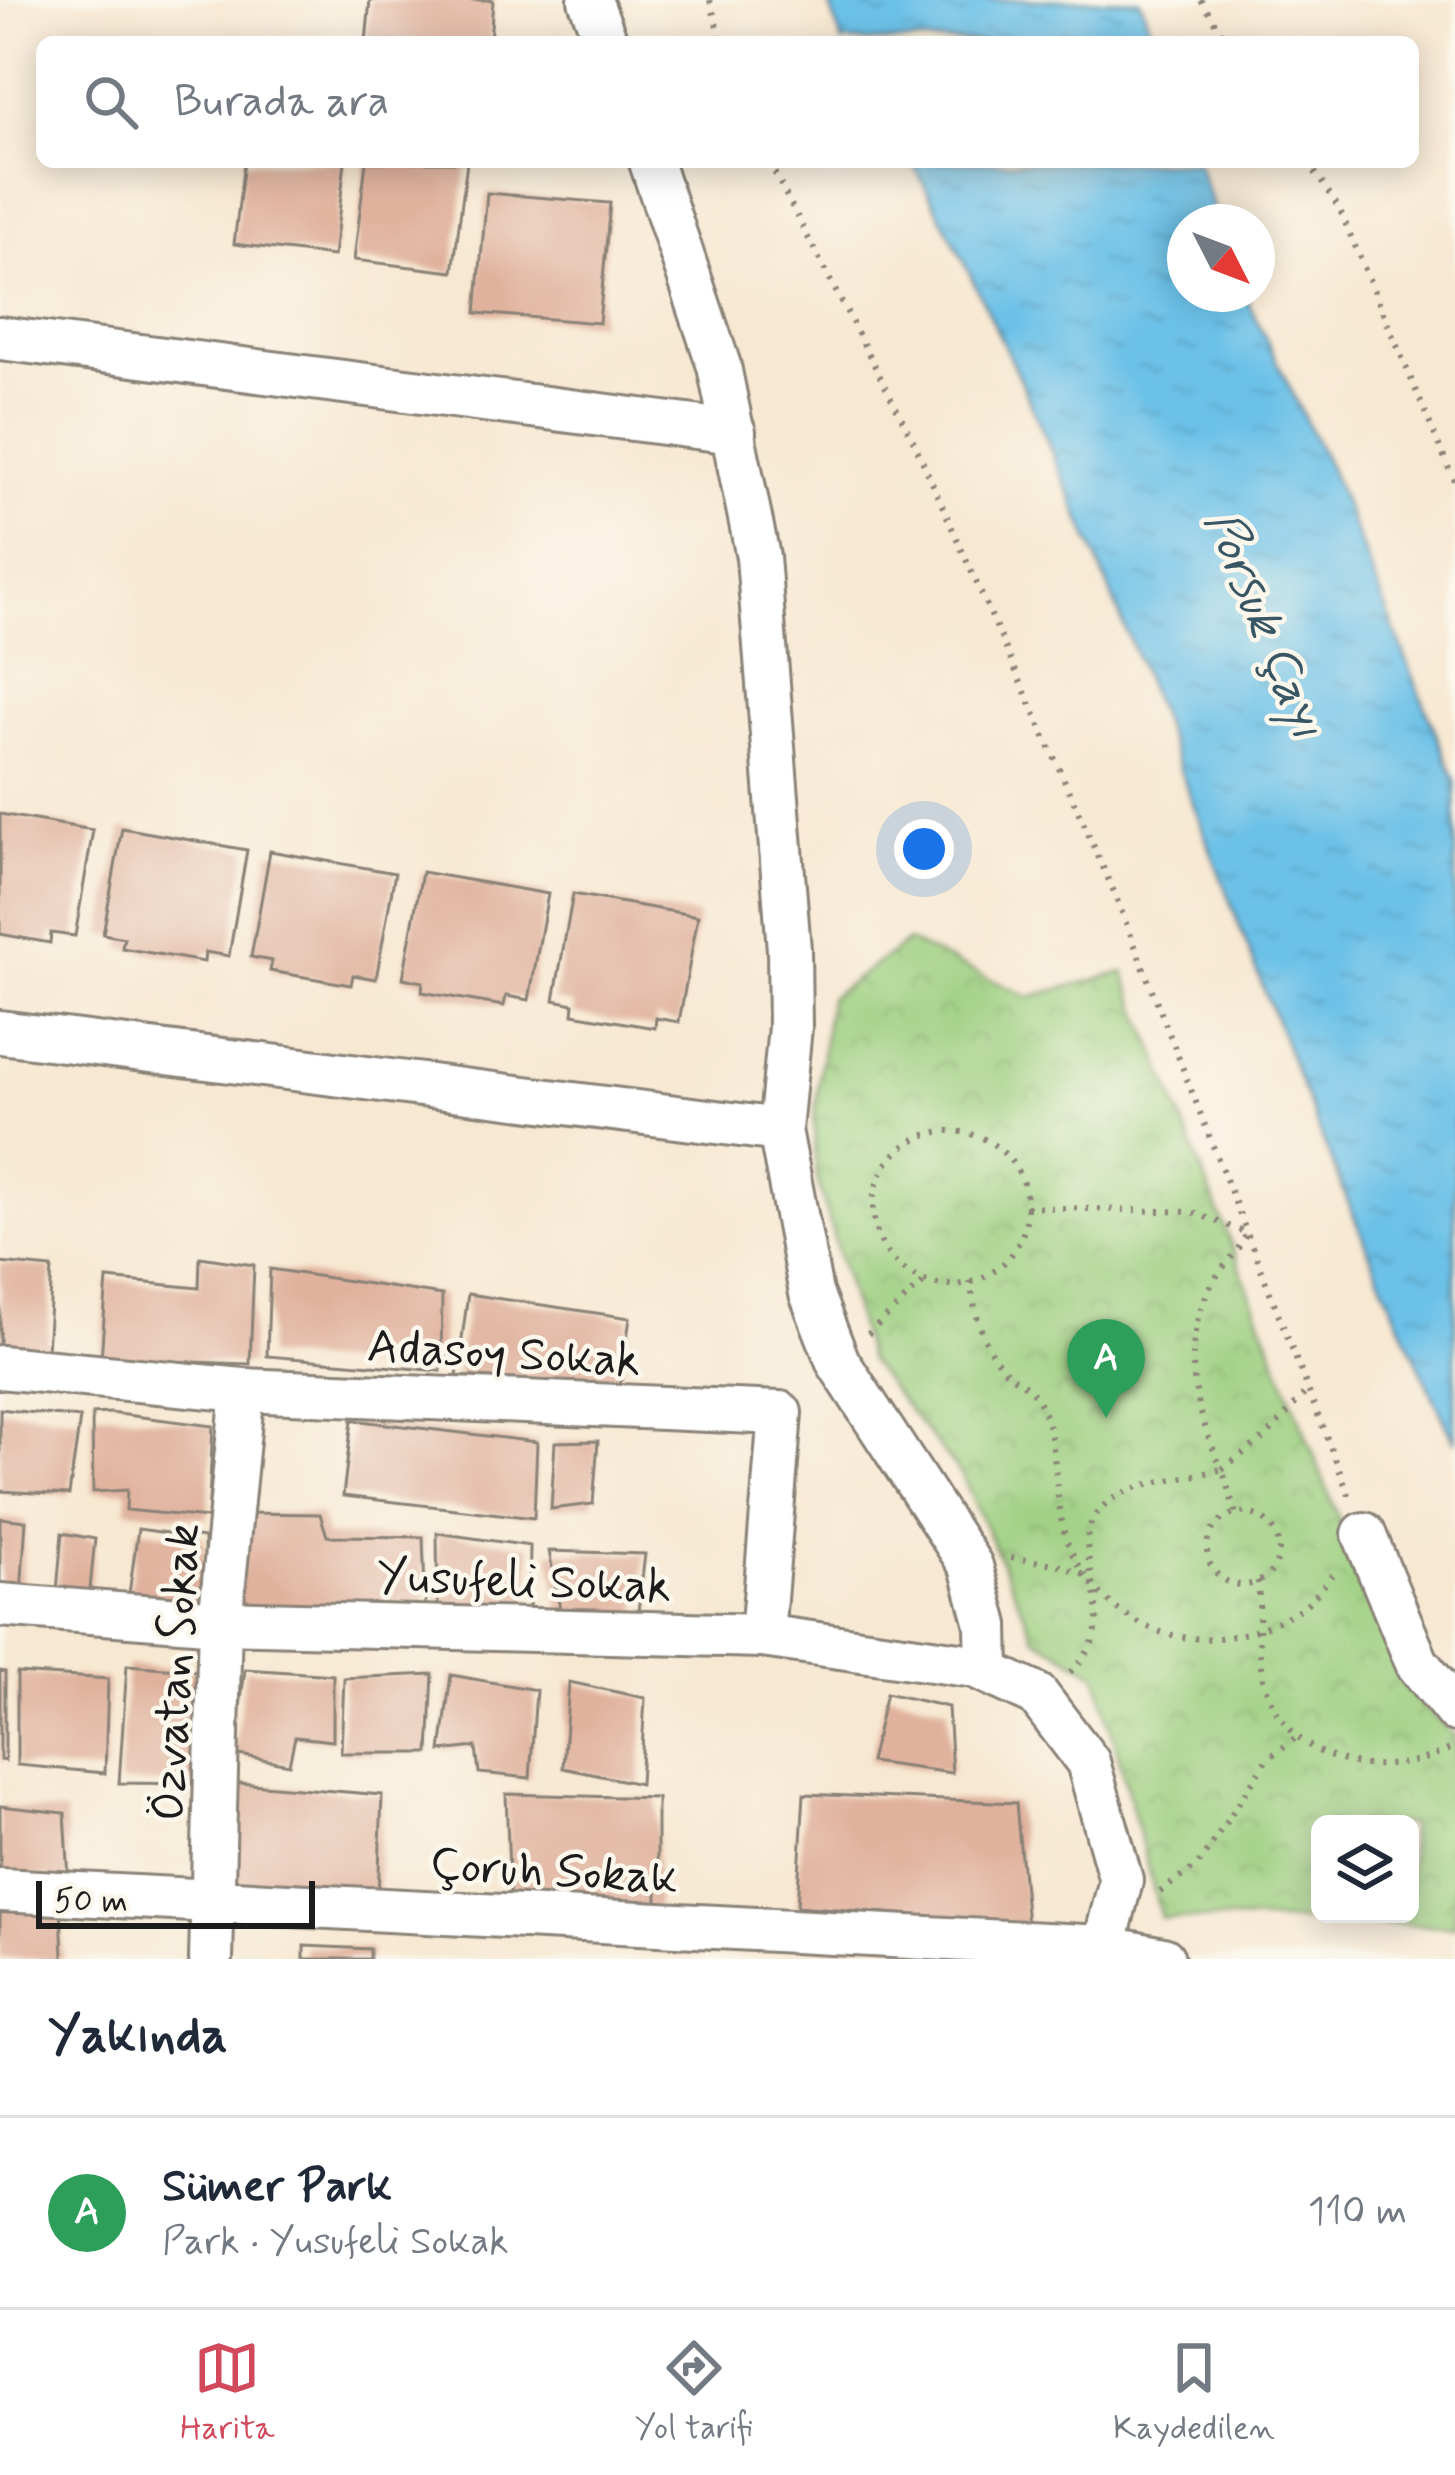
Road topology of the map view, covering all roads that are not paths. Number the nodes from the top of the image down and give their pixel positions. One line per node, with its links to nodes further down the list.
1 (590, 0): 2 (street)
2 (604, 36)
3 (653, 168): 5 (street)
4 (0, 338): 5 (street)
5 (734, 432): 7 (street)
6 (0, 1032): 7 (street)
7 (780, 1130): 14 (street)
8 (0, 1366): 9 (street, Adasoy Sokak)
9 (243, 1390): 12 (street, Özvatan Sokak); 13 (street, Adasoy Sokak)
10 (1364, 1534): 15 (street)
11 (0, 1605): 12 (street, Yusufeli Sokak)
12 (220, 1622): 13 (street, Yusufeli Sokak); 17 (street, Özvatan Sokak)
13 (762, 1636): 14 (street, Yusufeli Sokak)
14 (988, 1672): 18 (street, Yusufeli Sokak)
15 (1455, 1709)
16 (0, 1890): 17 (street, Çoruh Sokak)
17 (214, 1903): 18 (street, Çoruh Sokak); 19 (street, Özvatan Sokak)
18 (1105, 1953): 20 (street, Çoruh Sokak)
19 (211, 1959)
20 (1163, 1959)

